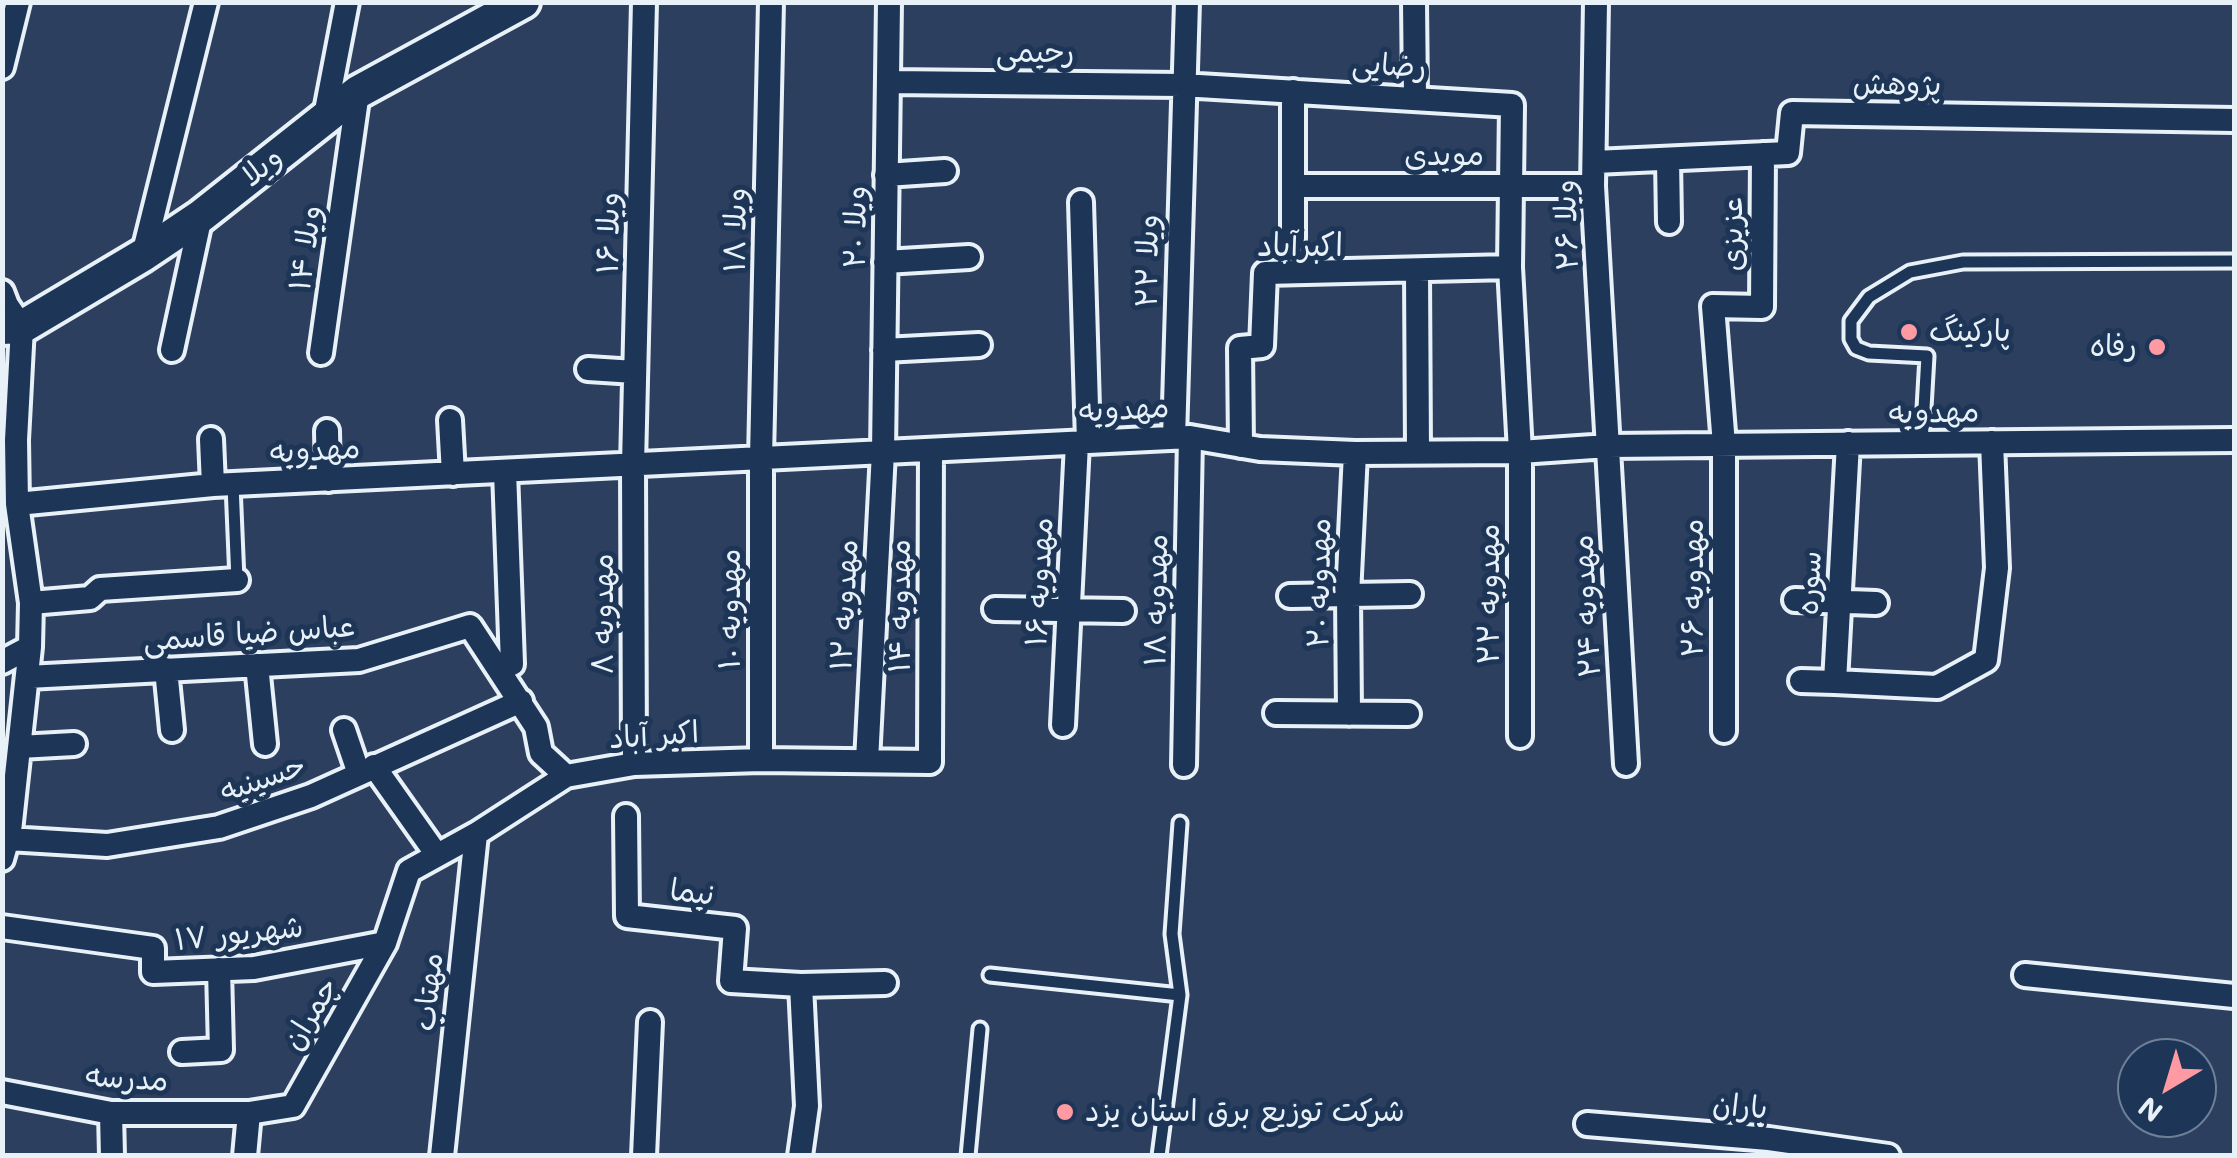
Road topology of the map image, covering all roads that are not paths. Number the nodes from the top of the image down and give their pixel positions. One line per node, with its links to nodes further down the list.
1 (18, 2): 11 (street)
2 (206, 2): 30 (street)
3 (347, 2): 17 (street)
4 (522, 2): 15 (street, ویلا)
5 (644, 2): 43 (street, ویلا ۱۶)
6 (772, 2): 61 (street, ویلا ۱۸)
7 (889, 2): 12 (street, ویلا ۲۰)
8 (1187, 2): 13 (street, ویلا ۲۲)
9 (1414, 2): 16 (street)
10 (1596, 2): 22 (street, ویلا ۲۶)
11 (2, 67)
12 (888, 82): 13 (street, رحیمی); 23 (street, ویلا ۲۰)
13 (1182, 84): 14 (street, رضایی); 47 (street, ویلا ۲۲)
14 (1293, 91): 16 (street, رضایی); 25 (street)
15 (358, 92): 17 (street, ویلا); 41 (street, ویلا ۱۴)
16 (1415, 97): 24 (street, رضایی)
17 (325, 116): 27 (street, ویلا)
18 (2234, 120): 19 (street, پژوهش)
19 (1763, 154): 20 (street); 53 (street, عزیزی)
20 (1668, 159): 22 (street); 28 (street)
21 (945, 171): 23 (street)
22 (1594, 174): 24 (street, مویدی); 55 (street, ویلا ۲۶)
23 (886, 175): 33 (street, ویلا ۲۰)
24 (1509, 185): 25 (street, مویدی); 34 (street, مهدویه ۲۲)
25 (1294, 186): 29 (street)
26 (1081, 202): 49 (street, مهدویه ۱۶)
27 (201, 216): 30 (street, ویلا); 39 (street)
28 (1670, 222)
29 (1293, 238)
30 (144, 255): 37 (street, ویلا)
31 (969, 257): 33 (street)
32 (2234, 261): 51 (lane)
33 (885, 262): 40 (street, ویلا ۲۰)
34 (1510, 268): 35 (street); 59 (street, مهدویه ۲۲)
35 (1417, 271): 54 (street); 58 (street)
36 (2, 292): 37 (street)
37 (12, 328): 67 (street)
38 (979, 345): 40 (street)
39 (172, 350)
40 (884, 350): 57 (street, ویلا ۲۰)
41 (321, 353)
42 (588, 369): 43 (street)
43 (636, 372): 62 (street, ویلا ۱۶)
44 (450, 420): 64 (street)
45 (327, 431): 65 (street)
46 (211, 438): 66 (street)
47 (1182, 438): 49 (street, مهدویه); 54 (street, مهدویه); 105 (street, مهدویه ۱۸)
48 (2234, 440): 50 (street, مهدویه)
49 (1082, 442): 56 (street, مهدویه); 78 (street, مهدویه ۱۶)
50 (1992, 442): 51 (street, مهدویه); 87 (street)
51 (1922, 443): 52 (street, مهدویه)
52 (1848, 444): 53 (street, مهدویه); 74 (street, سوره)
53 (1724, 445): 55 (street, مهدویه); 95 (street, مهدویه ۲۶)
54 (1241, 446): 60 (street, مهدویه)
55 (1608, 446): 59 (street, مهدویه); 104 (street, مهدویه ۲۴)
56 (931, 450): 57 (street, مهدویه); 102 (street, مهدویه ۱۴)
57 (882, 452): 61 (street, مهدویه); 101 (street, مهدویه ۱۲)
58 (1418, 452): 59 (street, مهدویه); 60 (street, مهدویه)
59 (1520, 452): 96 (street, مهدویه ۲۲)
60 (1355, 453): 71 (street, مهدویه ۲۰)
61 (760, 458): 62 (street, مهدویه); 100 (street, مهدویه ۱۰)
62 (634, 465): 63 (street, مهدویه); 103 (street, مهدویه ۸)
63 (505, 471): 64 (street, مهدویه); 84 (street)
64 (452, 474): 65 (street, مهدویه)
65 (328, 480): 66 (street, مهدویه)
66 (223, 485): 67 (street, مهدویه); 69 (lane)
67 (17, 504): 68 (street)
68 (13, 547): 75 (street)
69 (237, 580): 75 (street)
70 (1410, 594): 71 (street)
71 (1348, 595): 72 (street); 90 (street, مهدویه ۲۰)
72 (1290, 596)
73 (1794, 600): 74 (street)
74 (1839, 602): 76 (street); 87 (street, سوره)
75 (31, 603): 80 (street)
76 (1876, 603)
77 (994, 609): 78 (street)
78 (1069, 610): 79 (street); 92 (street, مهدویه ۱۶)
79 (1123, 611)
80 (30, 646): 81 (street); 85 (street)
81 (2, 662)
82 (257, 665): 83 (street, عباس ضیا قاسمی); 84 (street, عباس ضیا قاسمی); 98 (street)
83 (166, 670): 85 (street, عباس ضیا قاسمی); 93 (street)
84 (500, 670): 88 (street, عباس ضیا قاسمی)
85 (26, 677): 99 (street)
86 (1801, 681): 87 (street)
87 (1834, 682)
88 (520, 701): 106 (street, حسینیه); 107 (street, عباس ضیا قاسمی)
89 (1276, 714): 90 (street)
90 (1349, 714): 91 (street)
91 (1408, 714)
92 (1063, 725)
93 (172, 730)
94 (344, 730): 106 (street)
95 (1724, 732)
96 (1520, 736)
97 (74, 744): 99 (street)
98 (265, 744)
99 (19, 747): 111 (street)
100 (761, 760): 101 (street, اکبر آباد); 103 (street, اکبر آباد)
101 (867, 761): 102 (street, اکبر آباد)
102 (930, 762)
103 (634, 764): 107 (street, اکبر آباد)
104 (1626, 764)
105 (1184, 765)
106 (366, 770): 111 (street, حسینیه); 112 (street)
107 (566, 776): 110 (street, اکبر آباد)
108 (626, 816): 120 (street, نیما)
109 (1180, 823): 121 (lane)
110 (476, 834): 112 (street, اکبر آباد); 133 (street, مهتاب)
111 (5, 849)
112 (437, 855): 113 (street, اکبر آباد)
113 (409, 871): 115 (street, چمران)
114 (2, 927): 116 (street, ۱۷ شهریور)
115 (385, 943): 116 (street, ۱۷ شهریور); 128 (street, چمران)
116 (219, 970): 125 (street)
117 (990, 975): 121 (lane)
118 (2025, 975): 122 (street)
119 (885, 983): 120 (street)
120 (801, 985): 135 (street)
121 (1180, 996): 137 (lane)
122 (2234, 996)
123 (650, 1022): 134 (street)
124 (980, 1028): 136 (lane)
125 (182, 1052)
126 (2, 1092): 127 (street, مدرسه)
127 (111, 1113): 128 (street, مدرسه); 131 (street)
128 (249, 1113): 132 (street)
129 (1587, 1124): 130 (street, باران)
130 (1768, 1147): 138 (street, باران)
131 (112, 1156)
132 (245, 1156)
133 (442, 1156)
134 (644, 1156)
135 (800, 1156)
136 (968, 1156)
137 (1159, 1156)
138 (1888, 1156)

